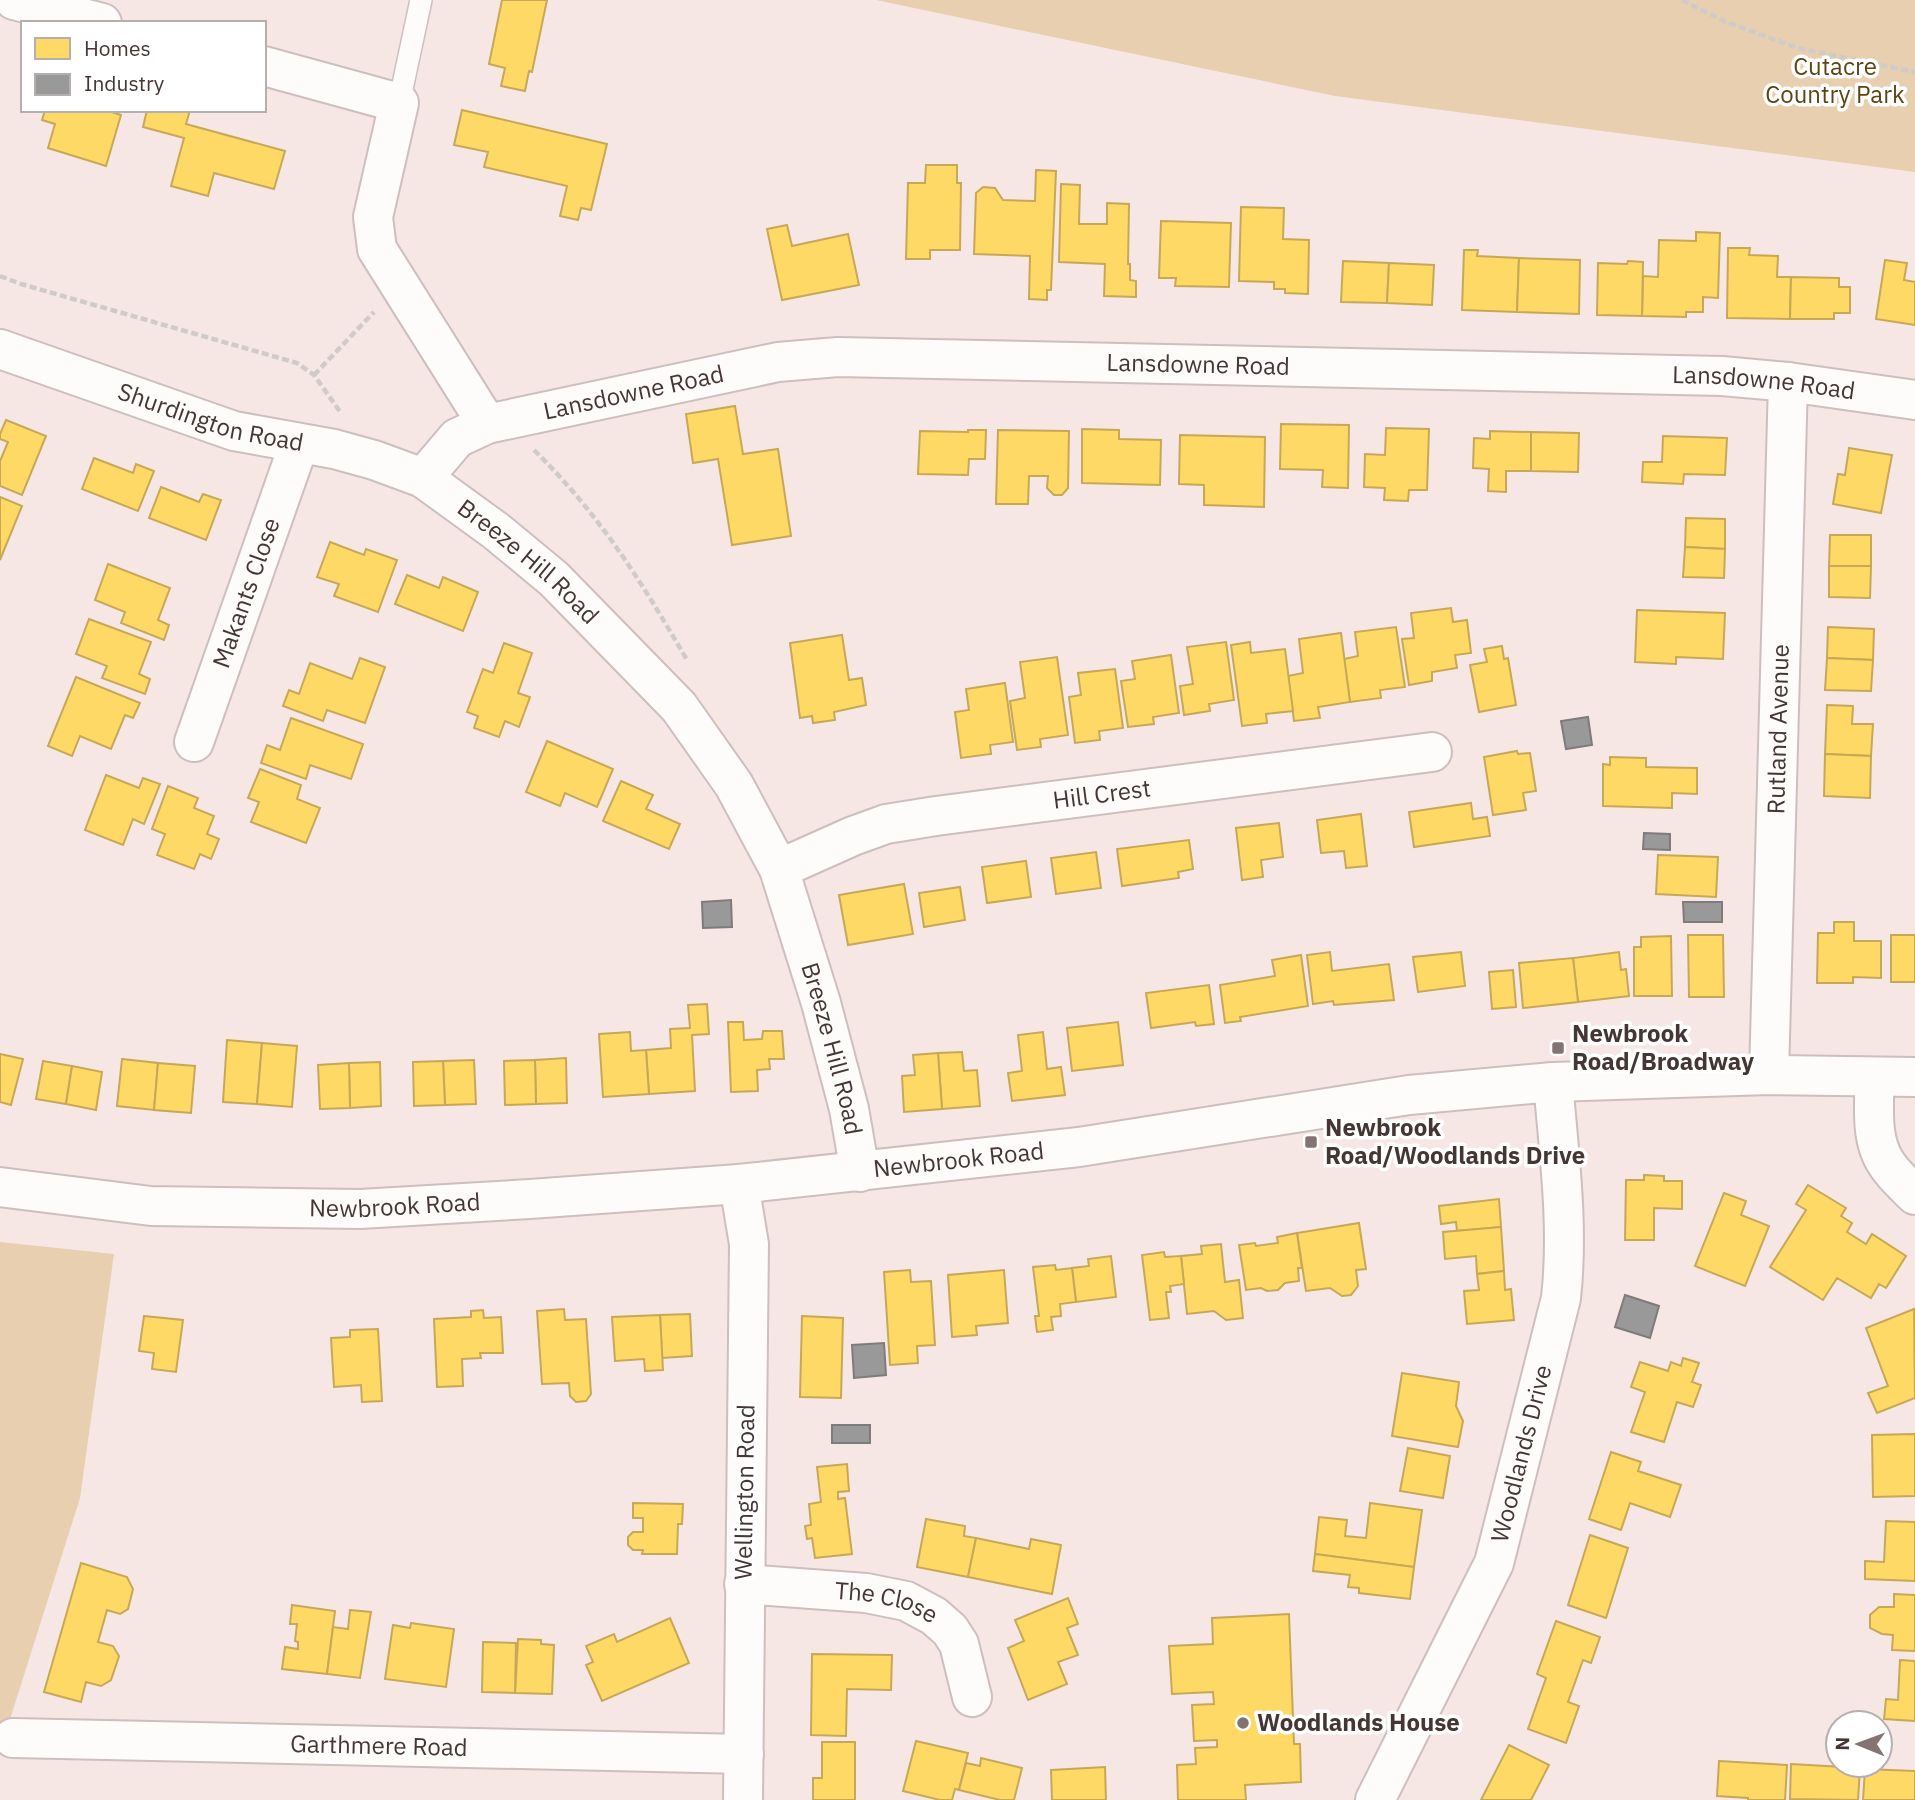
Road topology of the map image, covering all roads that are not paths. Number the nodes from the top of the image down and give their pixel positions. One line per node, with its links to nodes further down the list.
1 (14, 0): 3 (main road)
2 (421, 0): 5 (lane)
3 (94, 21)
4 (266, 67): 5 (main road)
5 (399, 103): 9 (main road)
6 (0, 349): 10 (main road, Shurdington Road)
7 (1788, 382): 8 (main road, Lansdowne Road); 9 (main road, Lansdowne Road); 15 (main road, Rutland Avenue)
8 (1915, 400)
9 (495, 422): 11 (main road)
10 (299, 444): 11 (main road, Shurdington Road); 12 (main road, Makants Close)
11 (423, 478): 14 (main road, Breeze Hill Road)
12 (194, 742)
13 (1432, 752): 14 (main road, Hill Crest)
14 (779, 869): 19 (main road, Breeze Hill Road)
15 (1769, 1075): 16 (main road, Newbrook Road); 18 (main road, Newbrook Road)
16 (1874, 1077): 17 (main road, Newbrook Road); 22 (main road)
17 (1915, 1077)
18 (1553, 1082): 19 (main road, Newbrook Road); 28 (main road, Woodlands Drive)
19 (860, 1172): 20 (main road, Newbrook Road)
20 (739, 1184): 21 (main road, Newbrook Road); 23 (main road, Wellington Road)
21 (0, 1187)
22 (1915, 1195)
23 (744, 1584): 24 (main road, The Close); 26 (main road, Wellington Road)
24 (972, 1697)
25 (13, 1738): 26 (main road, Garthmere Road)
26 (744, 1754): 27 (main road, Wellington Road)
27 (743, 1800)
28 (1376, 1800)

